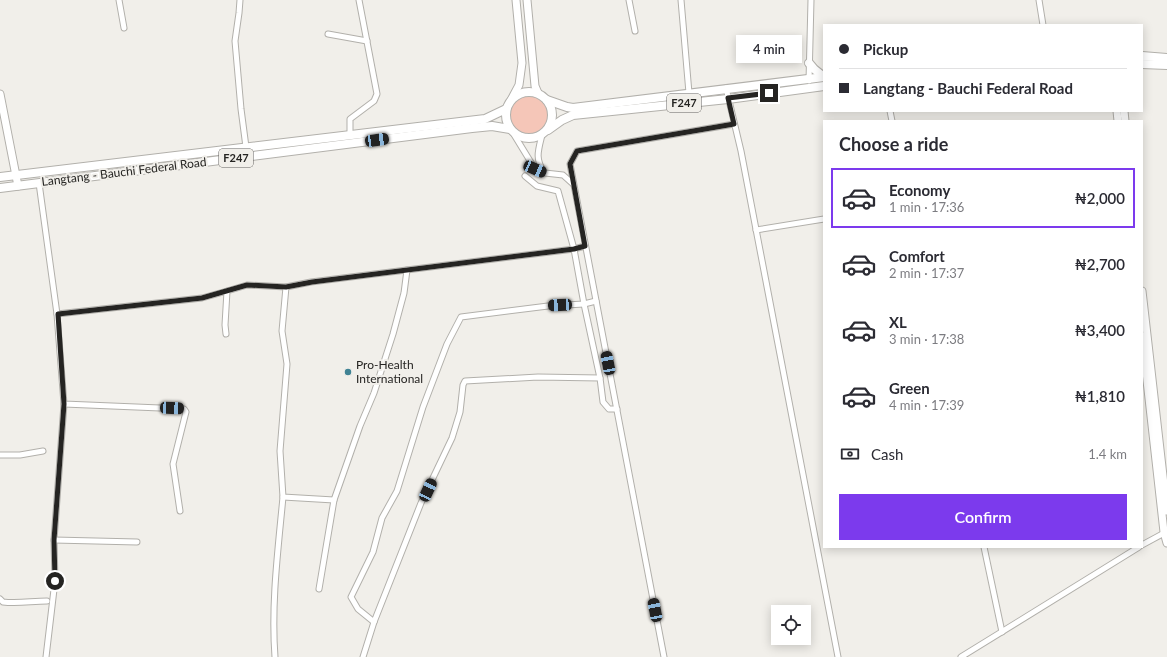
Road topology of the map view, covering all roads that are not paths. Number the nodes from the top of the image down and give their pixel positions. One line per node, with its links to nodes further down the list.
1 (119, 0): 11 (street)
2 (240, 0): 37 (street)
3 (359, 0): 14 (street)
4 (516, 0): 30 (street)
5 (527, 0): 26 (street)
6 (629, 0): 12 (street)
7 (681, 0): 27 (street)
8 (811, 0): 17 (street)
9 (1039, 0): 10 (street)
10 (1043, 24)
11 (124, 28)
12 (636, 31)
13 (328, 34): 14 (street)
14 (367, 42): 36 (street)
15 (1143, 56): 16 (main road)
16 (1167, 58)
17 (809, 63): 20 (main road); 22 (street)
18 (1143, 64): 19 (main road)
19 (1167, 65)
20 (823, 76)
21 (823, 77): 22 (main road, F247)
22 (809, 78): 24 (street); 25 (main road, F247)
23 (823, 86): 24 (main road, F247)
24 (810, 87): 29 (main road, F247)
25 (726, 88): 27 (main road, F247); 29 (street)
26 (538, 93): 30 (main road); 31 (main road, F247)
27 (689, 93): 31 (main road, F247)
28 (0, 94): 39 (street)
29 (728, 98): 33 (street); 35 (main road, F247)
30 (511, 100): 32 (main road)
31 (547, 100): 35 (main road)
32 (506, 109): 34 (main road); 36 (main road, Langtang - Bauchi Federal Road / F247)
33 (734, 124): 43 (street); 47 (street)
34 (512, 131): 35 (main road, F247); 38 (street); 42 (main road, Langtang - Bauchi Federal Road / F247)
35 (545, 133): 38 (street)
36 (350, 136): 37 (main road, Langtang - Bauchi Federal Road / F247)
37 (246, 147): 39 (main road, Langtang - Bauchi Federal Road / F247)
38 (545, 173): 43 (street)
39 (16, 175): 41 (main road, Langtang - Bauchi Federal Road / F247); 44 (street)
40 (525, 176): 49 (street)
41 (0, 177)
42 (39, 183): 44 (main road, Langtang - Bauchi Federal Road / F247); 56 (street)
43 (573, 184): 48 (street)
44 (18, 186): 45 (main road, Langtang - Bauchi Federal Road / F247)
45 (0, 188)
46 (823, 219): 47 (street)
47 (756, 230): 84 (street)
48 (585, 246): 49 (street); 54 (street)
49 (574, 249): 50 (street); 55 (street)
50 (407, 270): 51 (street); 65 (street)
51 (286, 287): 52 (street); 64 (street)
52 (227, 291): 56 (street); 57 (street)
53 (1143, 300): 67 (street)
54 (596, 301): 55 (street); 61 (street)
55 (584, 304): 59 (street); 78 (street)
56 (58, 314): 60 (street)
57 (226, 334)
58 (1143, 345): 68 (street)
59 (600, 378): 61 (street); 78 (street)
60 (64, 404): 66 (street); 69 (street)
61 (617, 409): 83 (street)
62 (43, 451): 63 (street)
63 (0, 455)
64 (283, 497): 65 (street); 81 (street)
65 (334, 500): 75 (street)
66 (180, 511)
67 (1167, 511)
68 (1165, 532): 71 (street); 72 (street)
69 (54, 540): 70 (street); 80 (street)
70 (137, 542)
71 (1167, 543)
72 (1143, 544)
73 (984, 548): 79 (street)
74 (1137, 548): 79 (street)
75 (319, 589)
76 (0, 599): 77 (street)
77 (47, 601)
78 (374, 622): 82 (street)
79 (1002, 632): 85 (street)
80 (46, 657)
81 (274, 657)
82 (363, 657)
83 (664, 657)
84 (838, 657)
85 (961, 657)

